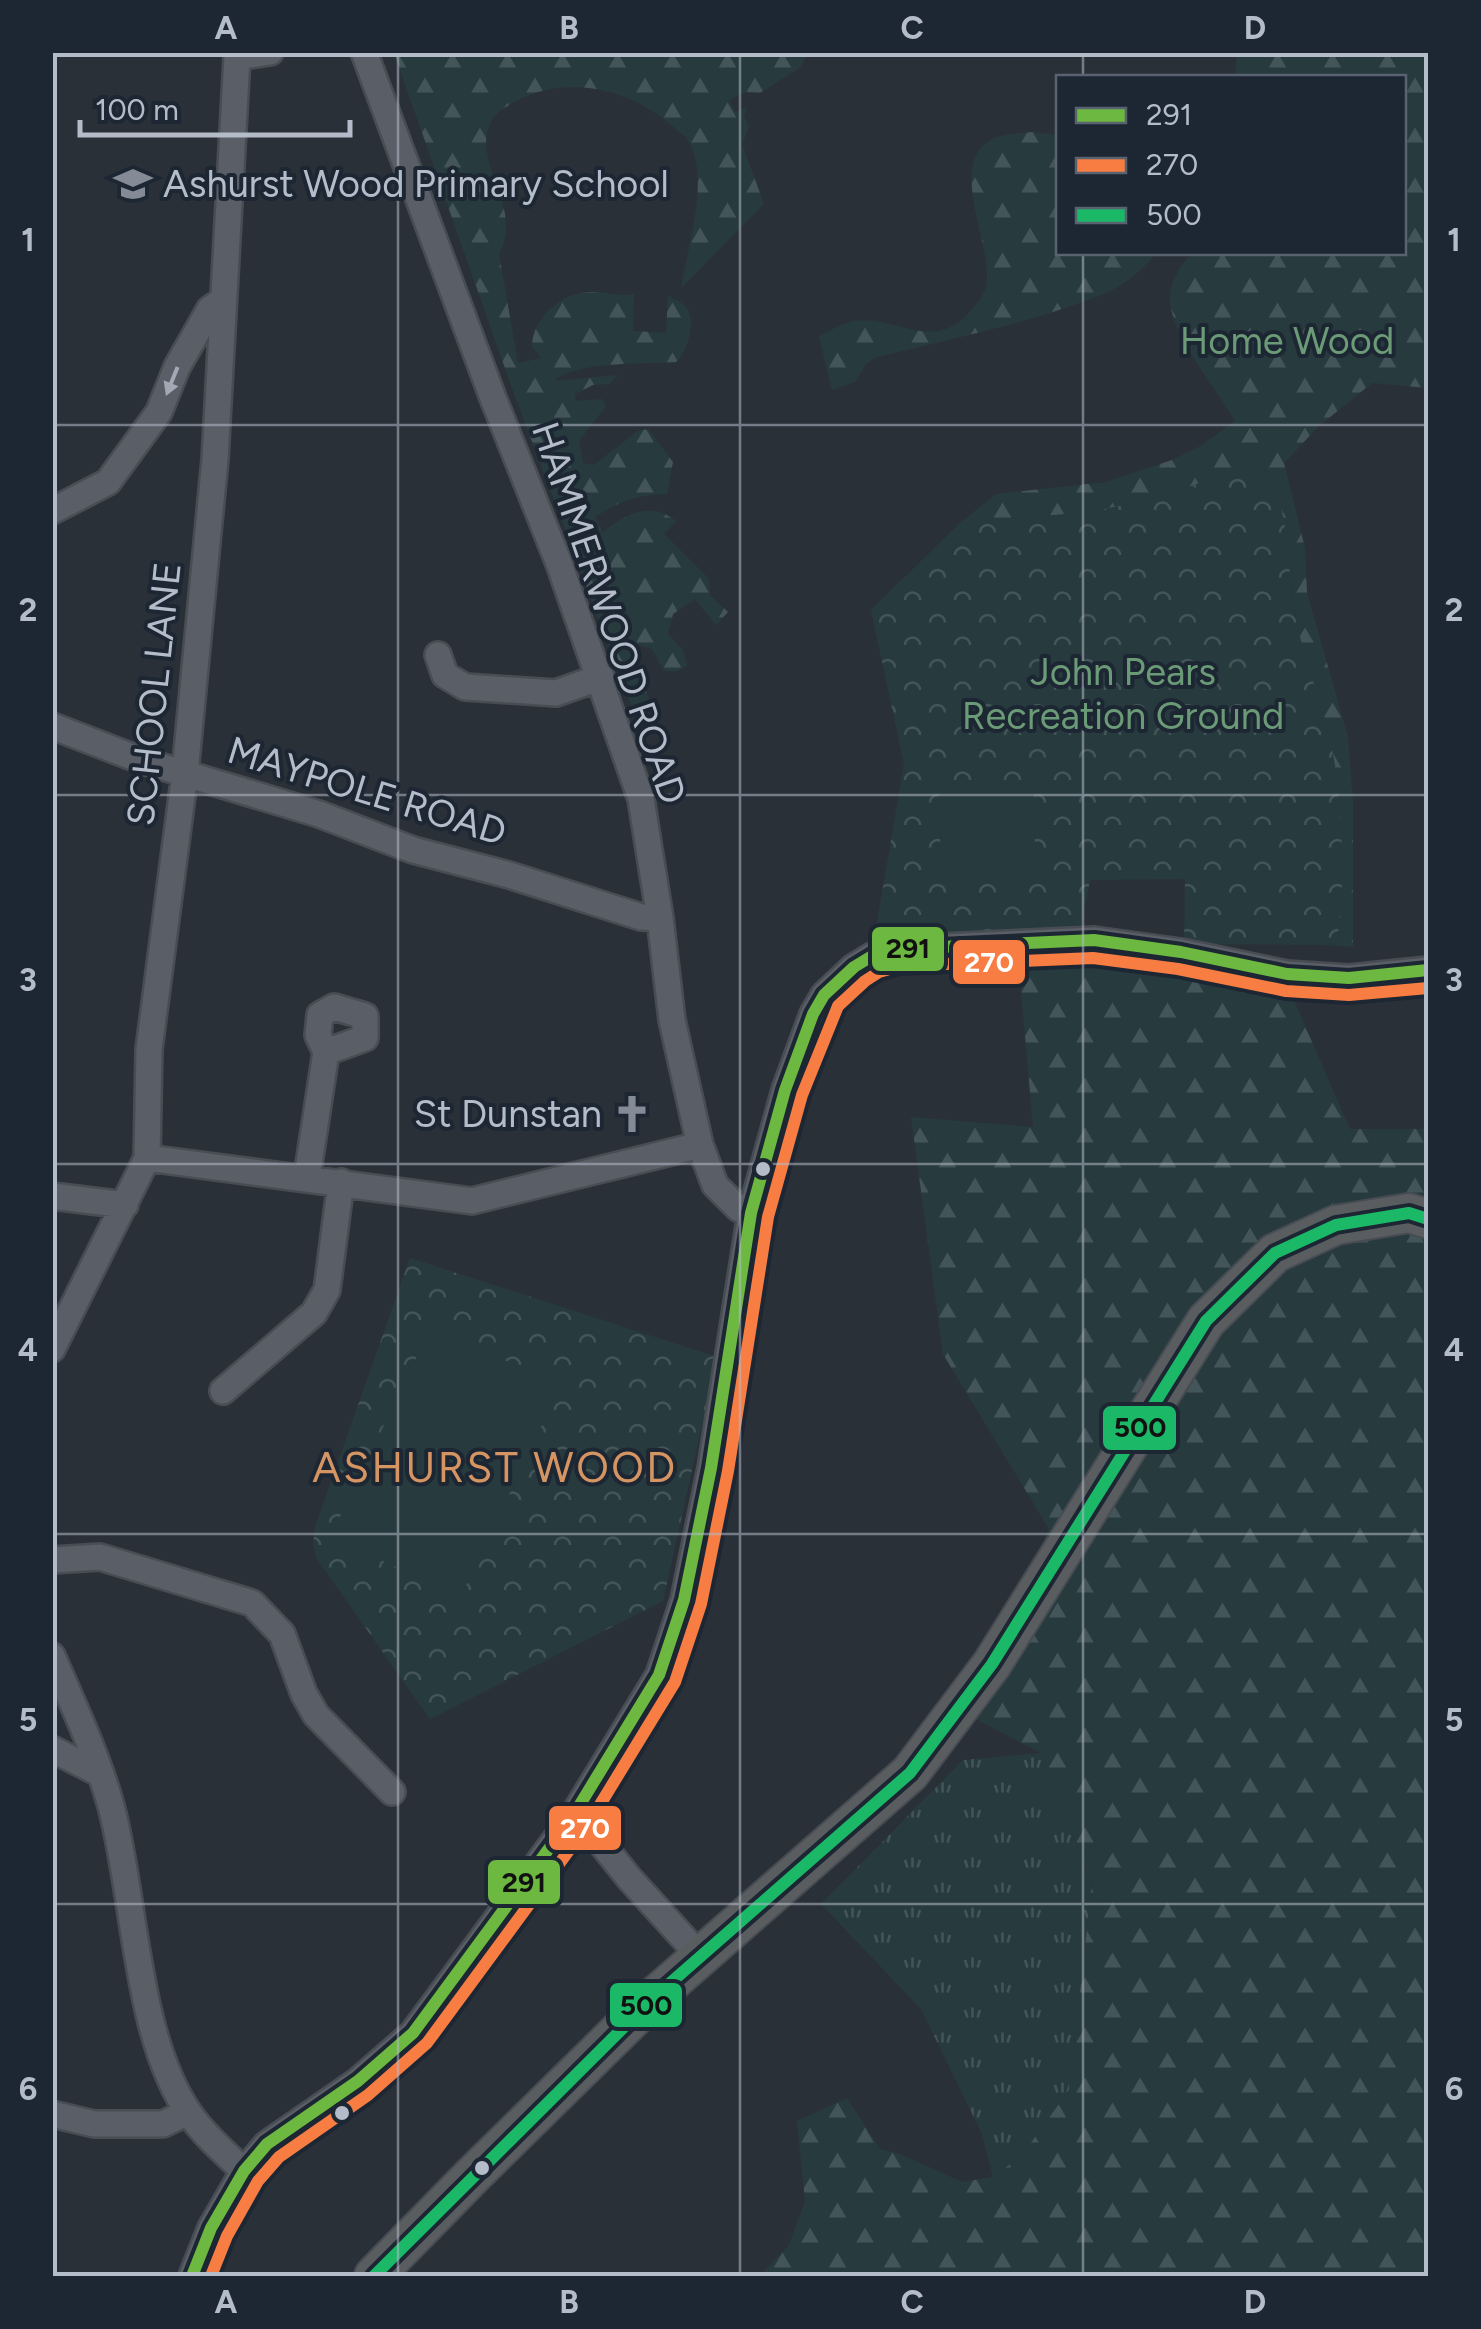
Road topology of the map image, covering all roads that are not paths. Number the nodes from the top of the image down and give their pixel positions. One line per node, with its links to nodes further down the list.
1 (270, 52): 3 (street, SCHOOL LANE)
2 (364, 52): 6 (street, HAMMERWOOD ROAD)
3 (223, 300): 4 (street, one-way to 4); 8 (street, SCHOOL LANE)
4 (52, 512)
5 (438, 654): 6 (street)
6 (601, 678): 9 (street, HAMMERWOOD ROAD)
7 (52, 726): 8 (street, MAYPOLE ROAD)
8 (186, 773): 9 (street, MAYPOLE ROAD); 13 (street, SCHOOL LANE)
9 (660, 918): 12 (street, HAMMERWOOD ROAD)
10 (1428, 970): 18 (street)
11 (326, 1052): 14 (street)
12 (700, 1145): 15 (street); 18 (street, HAMMERWOOD ROAD)
13 (146, 1158): 14 (street); 17 (street, SCHOOL LANE)
14 (307, 1177): 15 (street)
15 (341, 1182): 21 (street)
16 (52, 1196): 17 (street)
17 (126, 1205): 20 (street, SCHOOL LANE)
18 (751, 1213): 26 (street)
19 (1428, 1218): 30 (highway)
20 (52, 1349)
21 (223, 1391)
22 (52, 1560): 27 (street)
23 (52, 1656): 25 (street)
24 (52, 1749): 25 (street)
25 (101, 1774): 31 (street)
26 (590, 1789): 28 (street); 29 (street)
27 (392, 1792)
28 (559, 1834): 29 (street); 33 (street)
29 (598, 1838): 30 (street)
30 (700, 1956): 35 (highway)
31 (188, 2112): 32 (street); 33 (street)
32 (52, 2114)
33 (244, 2171): 34 (street)
34 (192, 2276)
35 (374, 2276)

